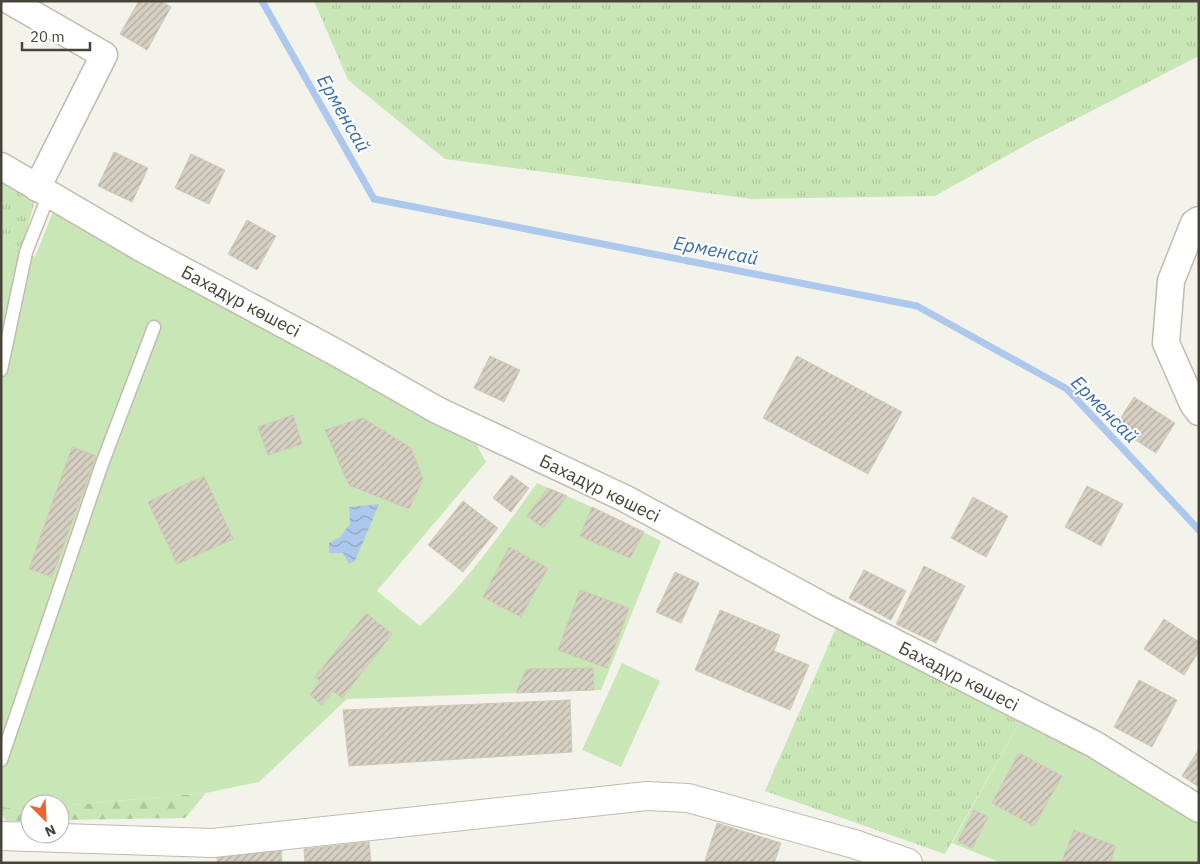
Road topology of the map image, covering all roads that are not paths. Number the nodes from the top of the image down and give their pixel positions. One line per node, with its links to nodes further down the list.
1 (10, 1): 3 (street)
2 (1, 166): 3 (street, Бахадүр көшесі)
3 (43, 191): 6 (lane); 9 (street, Бахадүр көшесі)
4 (1196, 221): 7 (street)
5 (154, 327): 8 (lane)
6 (1, 370)
7 (1199, 412)
8 (1, 760)
9 (1199, 809)
10 (1, 836): 11 (street)
11 (908, 863)

